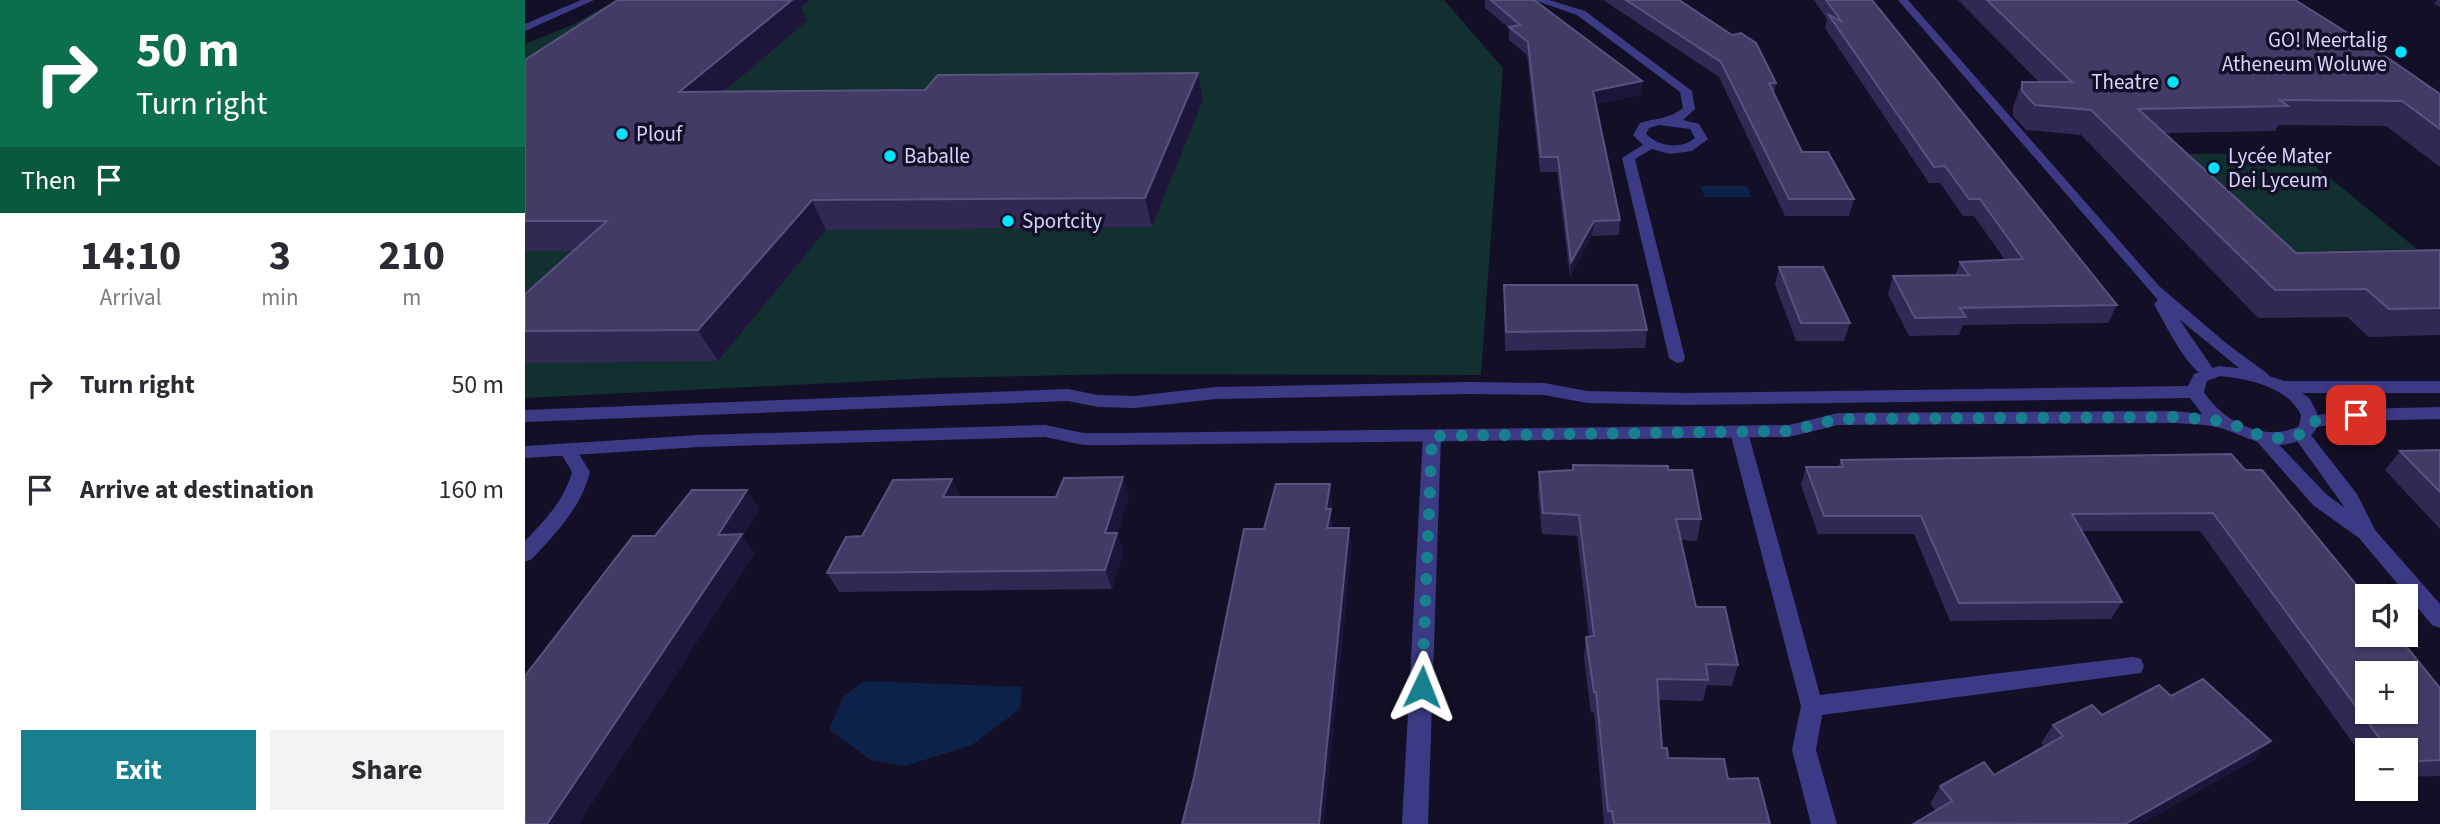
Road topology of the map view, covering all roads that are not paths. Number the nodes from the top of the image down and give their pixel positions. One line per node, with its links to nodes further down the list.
1 (589, 0): 6 (street)
2 (1539, 0): 5 (street)
3 (1574, 0): 5 (street)
4 (1903, 0): 9 (street)
5 (1581, 13): 7 (street)
6 (525, 28)
7 (1674, 121): 8 (street); 8 (street)
8 (1651, 145): 10 (street)
9 (2154, 289): 11 (street); 12 (street)
10 (1677, 358)
11 (2208, 373): 12 (street); 15 (street)
12 (2262, 378): 13 (street)
13 (2282, 387): 14 (street); 19 (street)
14 (2440, 387)
15 (2195, 392): 17 (street); 18 (street)
16 (2440, 413): 19 (street)
17 (525, 416)
18 (2223, 422): 20 (street); 22 (street)
19 (2306, 428): 22 (street); 25 (street)
20 (1739, 432): 21 (street); 29 (street)
21 (1432, 436): 23 (street); 30 (street)
22 (2261, 436): 25 (street)
23 (568, 450): 24 (street); 26 (street)
24 (525, 452)
25 (2366, 533): 27 (street)
26 (525, 554)
27 (2440, 619)
28 (2133, 666): 29 (street)
29 (1812, 706): 31 (street)
30 (1415, 824)
31 (1824, 824)

